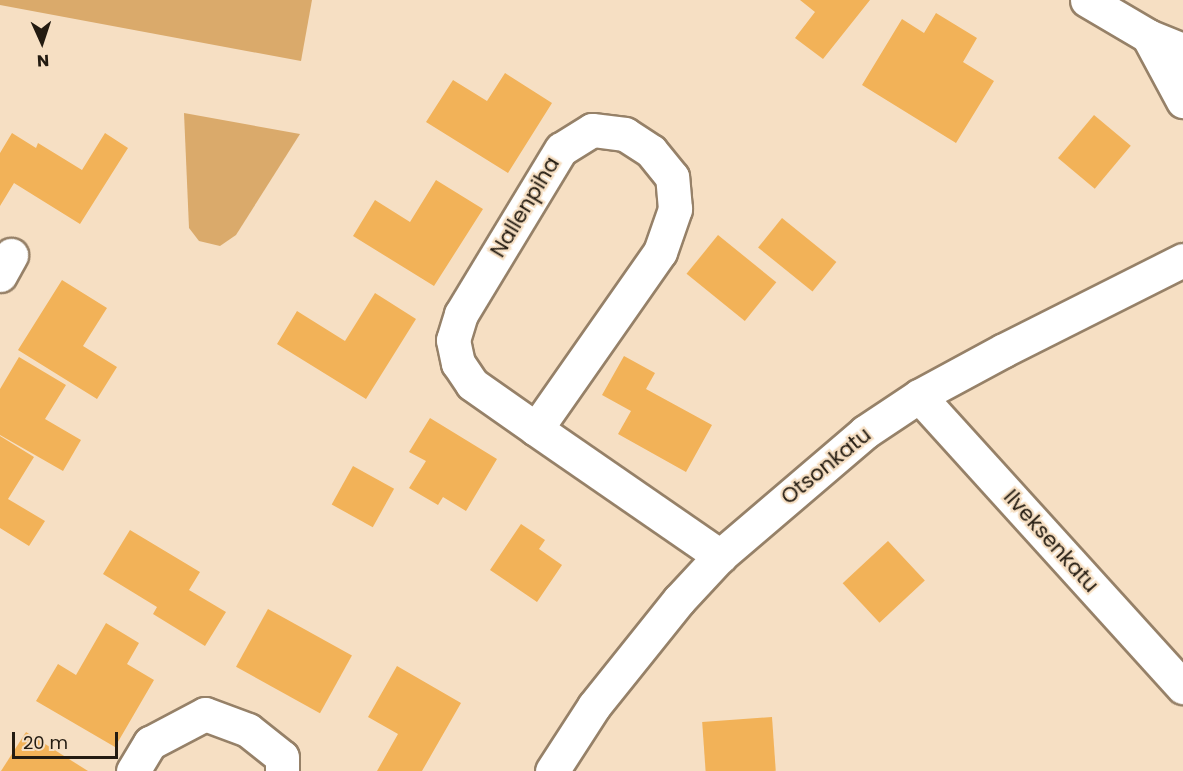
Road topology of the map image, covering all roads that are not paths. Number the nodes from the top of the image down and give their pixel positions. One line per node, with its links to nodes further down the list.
1 (1087, 0): 2 (street)
2 (1148, 36): 3 (street); 4 (street)
3 (1183, 51)
4 (1183, 101)
5 (1183, 260): 6 (street, Otsonkatu)
6 (918, 396): 8 (street, Otsonkatu); 9 (street, Ilveksenkatu)
7 (536, 429): 7 (street, Nallenpiha); 8 (street, Nallenpiha)
8 (720, 556): 12 (street, Otsonkatu)
9 (1183, 687)
10 (134, 771): 11 (street)
11 (282, 771)
12 (552, 771)

